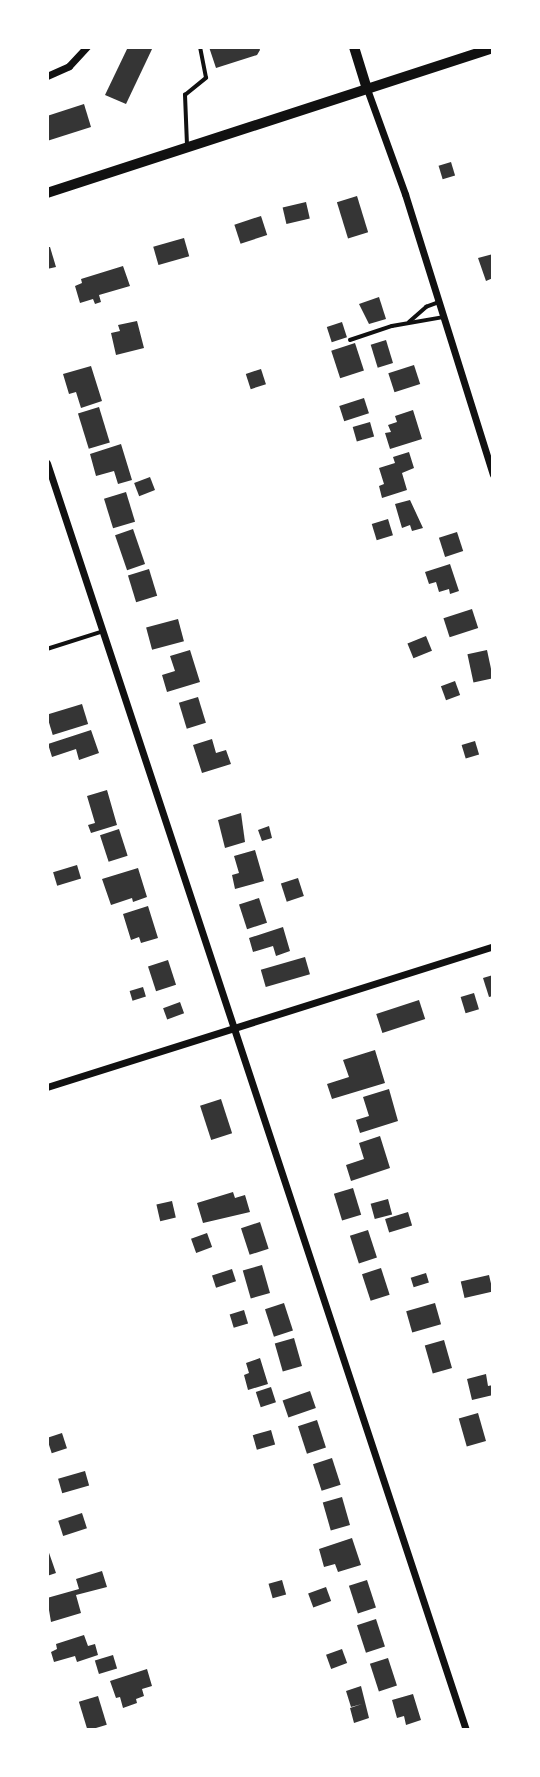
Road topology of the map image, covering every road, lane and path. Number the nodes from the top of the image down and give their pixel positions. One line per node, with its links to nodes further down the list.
1 (87, 47): 5 (street)
2 (200, 47): 7 (lane)
3 (354, 47): 6 (main road)
4 (493, 48): 6 (main road)
5 (47, 76)
6 (367, 89): 7 (main road); 9 (street)
7 (187, 147): 8 (main road)
8 (47, 193)
9 (439, 302): 10 (street); 11 (lane)
10 (444, 317): 11 (lane); 14 (street)
11 (408, 323): 12 (lane)
12 (350, 340)
13 (47, 463): 15 (street)
14 (493, 474)
15 (103, 631): 16 (lane); 18 (street)
16 (47, 649)
17 (493, 946): 18 (street)
18 (234, 1026): 19 (street); 20 (street)
19 (47, 1087)
20 (466, 1730)

